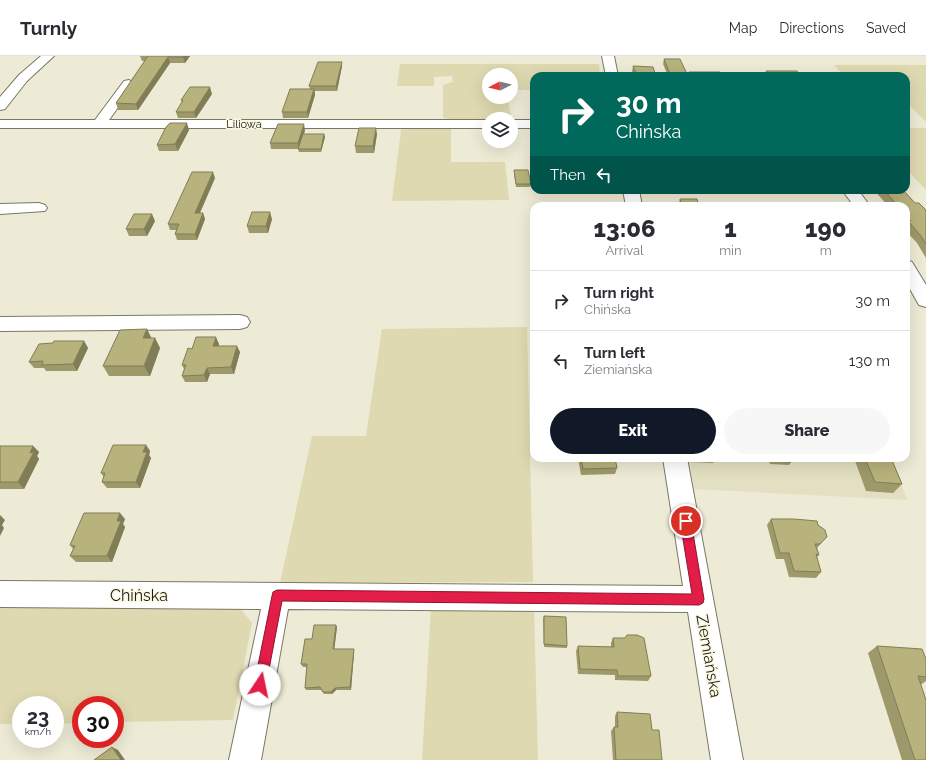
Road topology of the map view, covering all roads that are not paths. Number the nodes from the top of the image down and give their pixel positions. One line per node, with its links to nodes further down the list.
1 (48, 56): 5 (street)
2 (608, 56): 3 (street)
3 (611, 72)
4 (129, 84): 7 (street)
5 (0, 106)
6 (0, 124): 7 (street, Liliowa)
7 (98, 124): 8 (street, Liliowa)
8 (482, 124)
9 (518, 124): 10 (street)
10 (530, 124)
11 (39, 208): 12 (street)
12 (0, 209)
13 (910, 273): 14 (street)
14 (926, 301)
15 (240, 322): 16 (street)
16 (0, 324)
17 (676, 462): 20 (street, Ziemiańska)
18 (0, 594): 19 (street, Chińska)
19 (277, 596): 20 (street, Chińska); 21 (street)
20 (699, 599): 22 (street, Ziemiańska)
21 (245, 760)
22 (726, 760)

